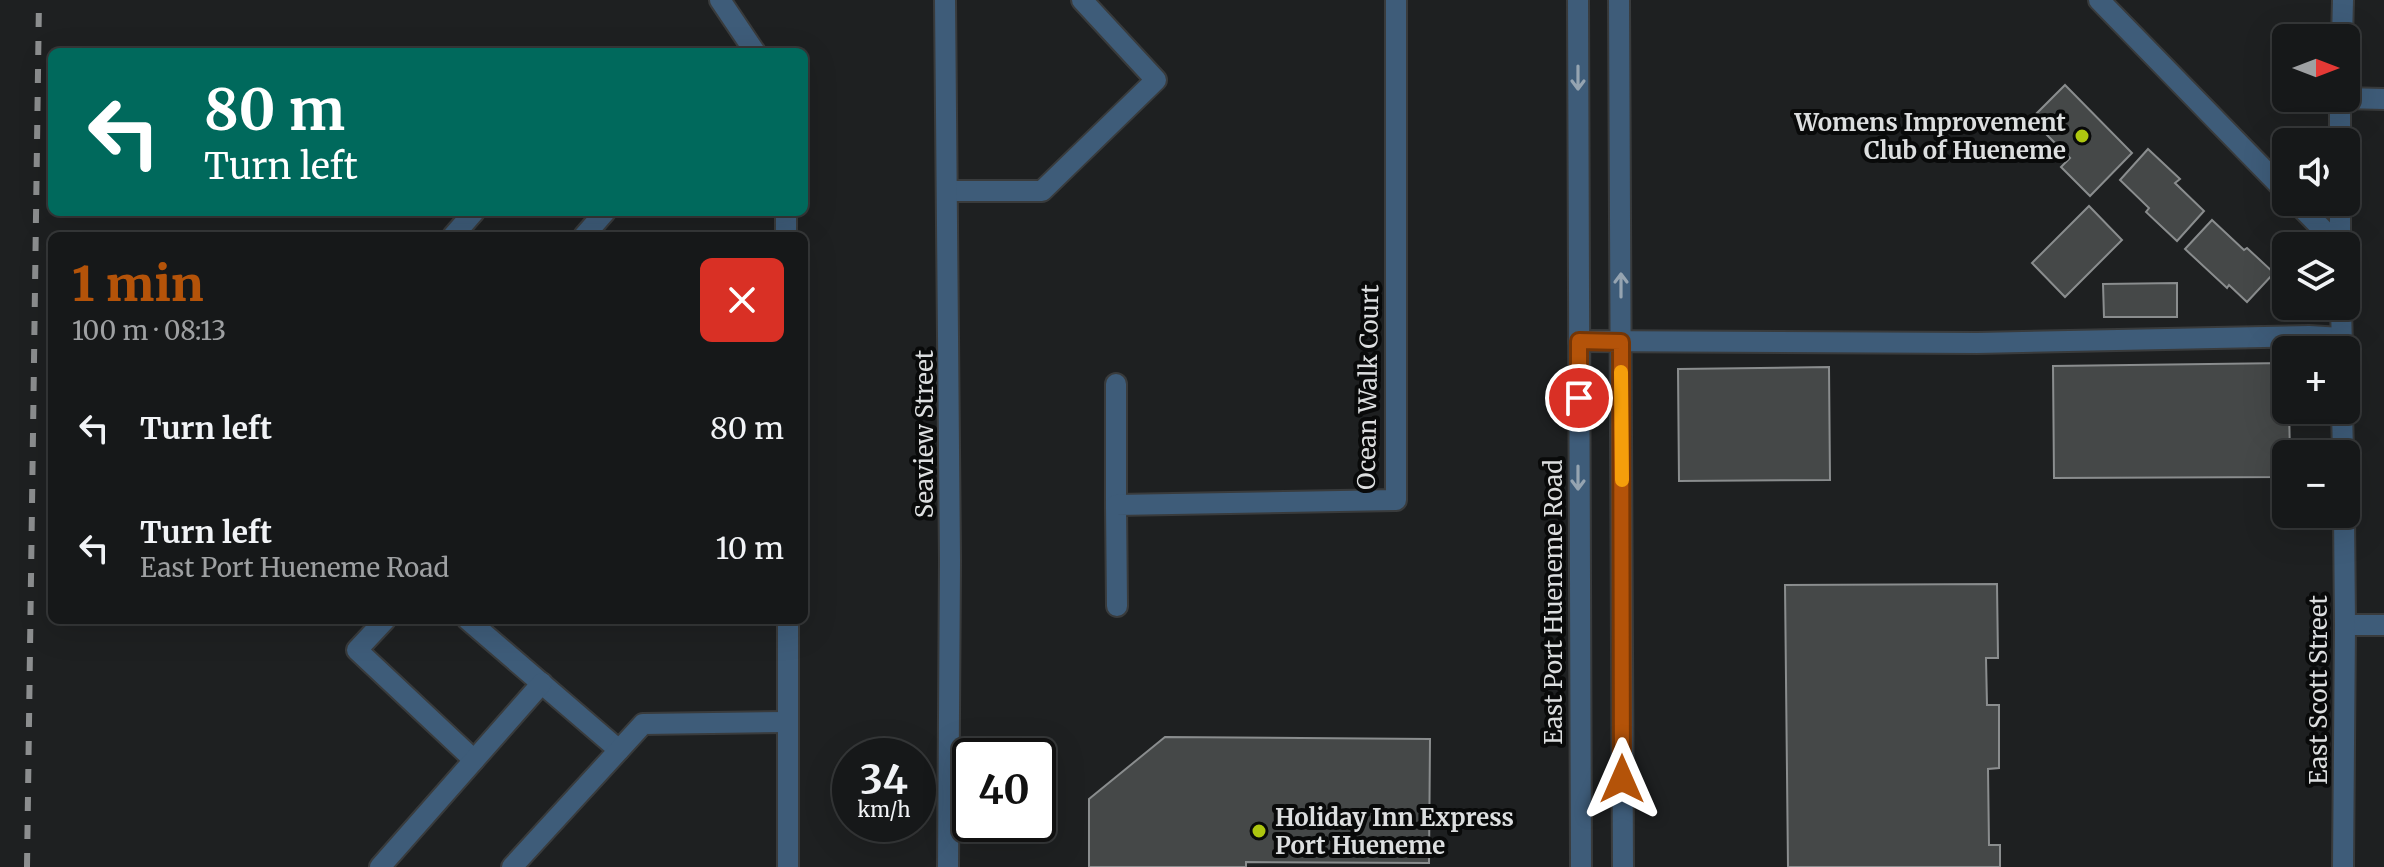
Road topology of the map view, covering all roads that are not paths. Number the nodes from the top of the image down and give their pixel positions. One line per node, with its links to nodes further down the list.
1 (720, 0): 10 (street)
2 (945, 0): 14 (street, Seaview Street)
3 (1082, 0): 14 (street)
4 (1396, 0): 25 (street, Ocean Walk Court)
5 (1578, 0): 22 (street, East Port Hueneme Road, one-way to 22)
6 (1619, 0): 23 (street, one-way to 6)
7 (2099, 0): 13 (street)
8 (2343, 0): 9 (street)
9 (2342, 24)
10 (752, 48)
11 (2360, 98): 12 (street)
12 (2384, 99)
13 (2272, 178)
14 (947, 191): 40 (street, Seaview Street)
15 (470, 216): 18 (street)
16 (602, 216): 19 (street)
17 (2310, 216): 20 (street)
18 (456, 232)
19 (588, 232)
20 (2326, 232)
21 (2272, 336): 23 (street)
22 (1579, 341): 23 (street); 41 (street, East Port Hueneme Road, one-way to 41)
23 (1621, 342): 42 (street)
24 (1116, 384): 25 (street)
25 (1116, 505): 27 (street)
26 (2344, 528): 31 (street, East Scott Street)
27 (1117, 606)
28 (381, 624): 36 (street)
29 (473, 624): 33 (street)
30 (788, 624): 34 (street)
31 (2345, 625): 32 (street); 43 (street, East Scott Street)
32 (2384, 625)
33 (542, 683): 35 (street); 36 (street)
34 (787, 722): 35 (street); 39 (street)
35 (619, 750): 38 (street)
36 (474, 760): 37 (street)
37 (380, 867)
38 (512, 867)
39 (788, 867)
40 (948, 867)
41 (1581, 867)
42 (1623, 867)
43 (2343, 867)

